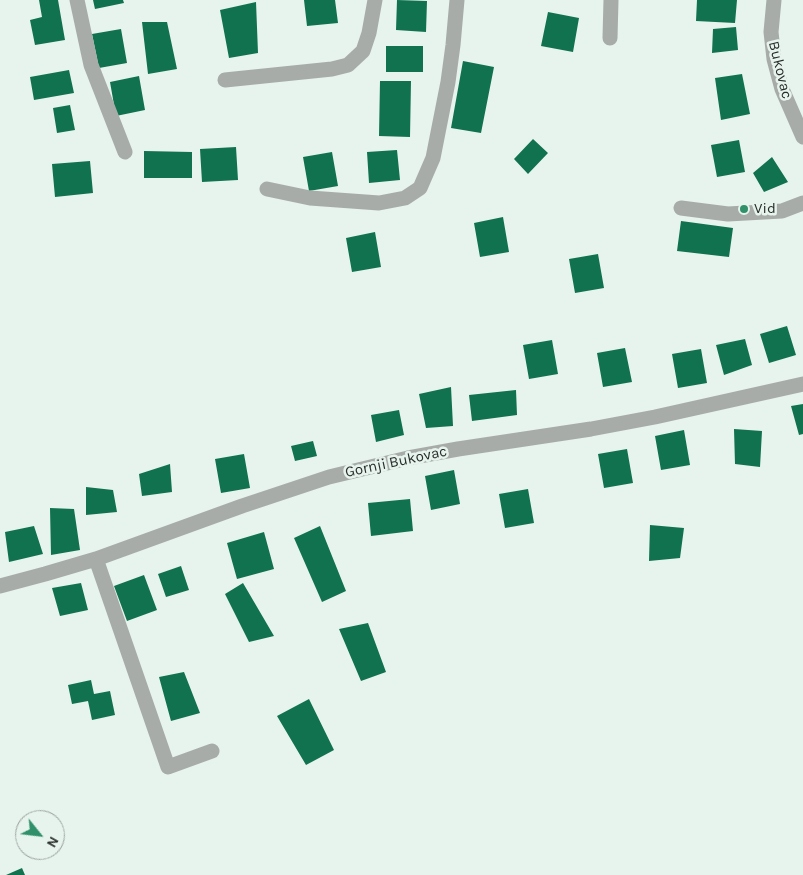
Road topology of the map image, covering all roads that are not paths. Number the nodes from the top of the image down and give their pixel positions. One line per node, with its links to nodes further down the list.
1 (77, 0): 9 (street)
2 (375, 0): 7 (street)
3 (457, 0): 10 (street)
4 (612, 0): 6 (street)
5 (774, 0): 8 (street, Bukovac)
6 (610, 38)
7 (224, 80)
8 (803, 137)
9 (125, 152)
10 (267, 189)
11 (803, 203): 12 (street)
12 (681, 208)
13 (803, 384): 14 (street, Gornji Bukovac)
14 (96, 559): 15 (street, Gornji Bukovac); 16 (street)
15 (0, 586)
16 (212, 751)

